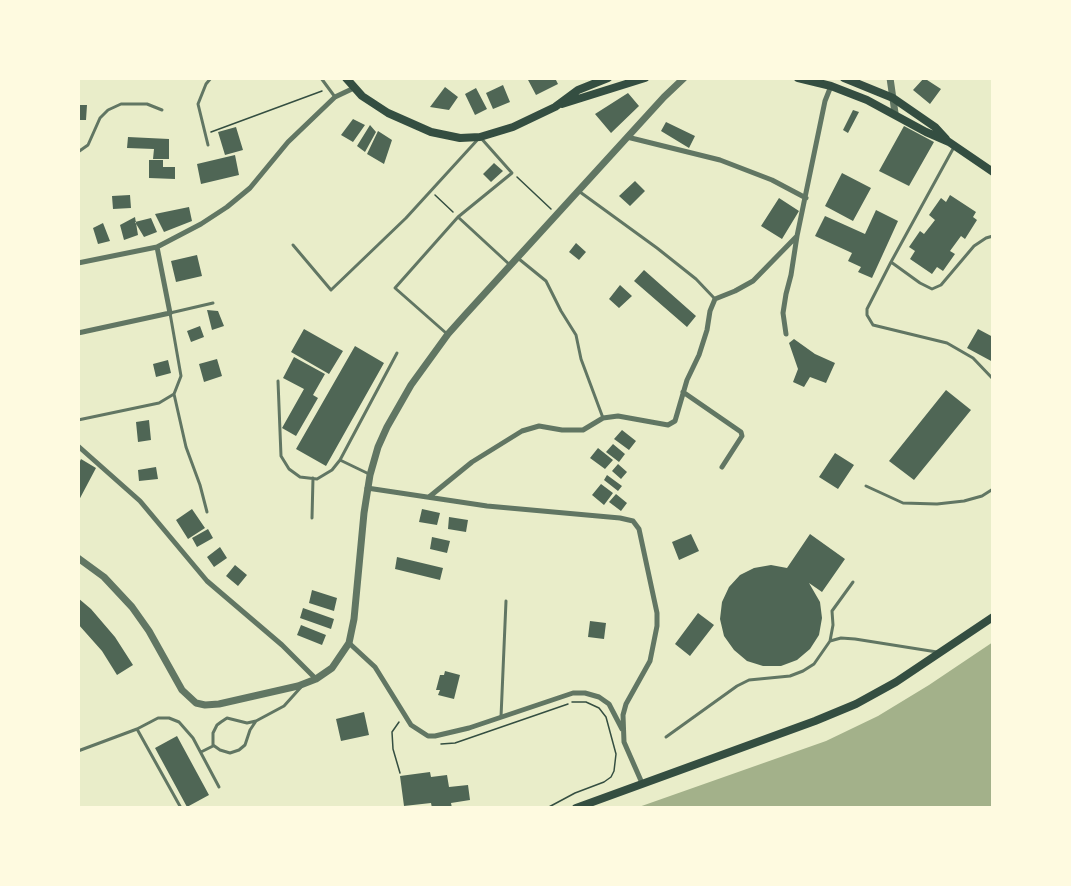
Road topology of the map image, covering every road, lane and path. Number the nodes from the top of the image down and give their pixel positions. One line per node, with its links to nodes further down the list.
1 (211, 78): 18 (lane)
2 (321, 78): 11 (lane)
3 (346, 78): 12 (main road)
4 (608, 78): 15 (main road)
5 (645, 78): 15 (main road)
6 (684, 78): 20 (street)
7 (798, 78): 10 (main road)
8 (842, 78): 10 (street); 14 (main road)
9 (890, 78): 14 (street)
10 (831, 86): 17 (main road); 28 (street)
11 (328, 88): 13 (lane); 18 (path)
12 (354, 88): 13 (street); 19 (main road)
13 (335, 97): 34 (street)
14 (893, 98): 17 (street); 21 (main road)
15 (555, 107): 19 (main road)
16 (162, 110): 23 (lane)
17 (895, 113): 21 (main road)
18 (205, 134): 22 (lane)
19 (480, 137): 25 (lane); 27 (lane)
20 (627, 137): 26 (street); 28 (street)
21 (951, 144): 24 (main road); 36 (lane)
22 (208, 145)
23 (78, 152)
24 (993, 172)
25 (512, 173): 29 (path); 30 (lane)
26 (580, 191): 29 (street); 39 (lane)
27 (431, 192): 30 (path); 33 (lane)
28 (806, 198): 31 (street)
29 (558, 215): 35 (street)
30 (458, 217): 38 (lane); 43 (lane)
31 (797, 236): 39 (street); 44 (street)
32 (993, 236): 36 (lane)
33 (293, 245)
34 (157, 247): 37 (street); 41 (street)
35 (517, 258): 38 (street); 50 (lane)
36 (891, 262): 46 (lane)
37 (78, 263)
38 (511, 265): 43 (street)
39 (715, 298): 48 (street)
40 (213, 303): 41 (lane)
41 (170, 312): 42 (street); 49 (lane)
42 (78, 333)
43 (448, 334): 55 (street)
44 (786, 334)
45 (397, 353): 53 (lane)
46 (993, 379)
47 (278, 381): 56 (lane)
48 (683, 392): 50 (street); 54 (street)
49 (174, 394): 51 (lane); 61 (lane)
50 (603, 418): 60 (street)
51 (78, 420)
52 (78, 447): 70 (street)
53 (340, 460): 55 (lane); 56 (lane)
54 (722, 467)
55 (370, 475): 58 (street)
56 (313, 478): 62 (lane)
57 (866, 486): 59 (lane)
58 (367, 488): 60 (street); 68 (street)
59 (993, 489)
60 (429, 498): 76 (street)
61 (207, 513)
62 (312, 518)
63 (78, 558): 71 (street)
64 (853, 582): 67 (lane)
65 (506, 601): 72 (lane)
66 (993, 617): 69 (main road)
67 (830, 641): 69 (lane); 77 (lane)
68 (349, 643): 70 (street); 72 (street)
69 (939, 653): 83 (main road)
70 (316, 680): 71 (street)
71 (303, 684): 73 (lane)
72 (501, 717): 76 (street)
73 (256, 721): 79 (lane); 79 (lane)
74 (398, 721): 82 (path)
75 (137, 729): 80 (lane); 81 (lane); 85 (lane)
76 (623, 730): 83 (street)
77 (666, 737)
78 (438, 744): 86 (path)
79 (213, 745): 81 (lane)
80 (78, 751)
81 (201, 752): 84 (lane)
82 (400, 773)
83 (642, 783): 87 (main road)
84 (219, 787)
85 (180, 808)
86 (547, 808)
87 (576, 808)

